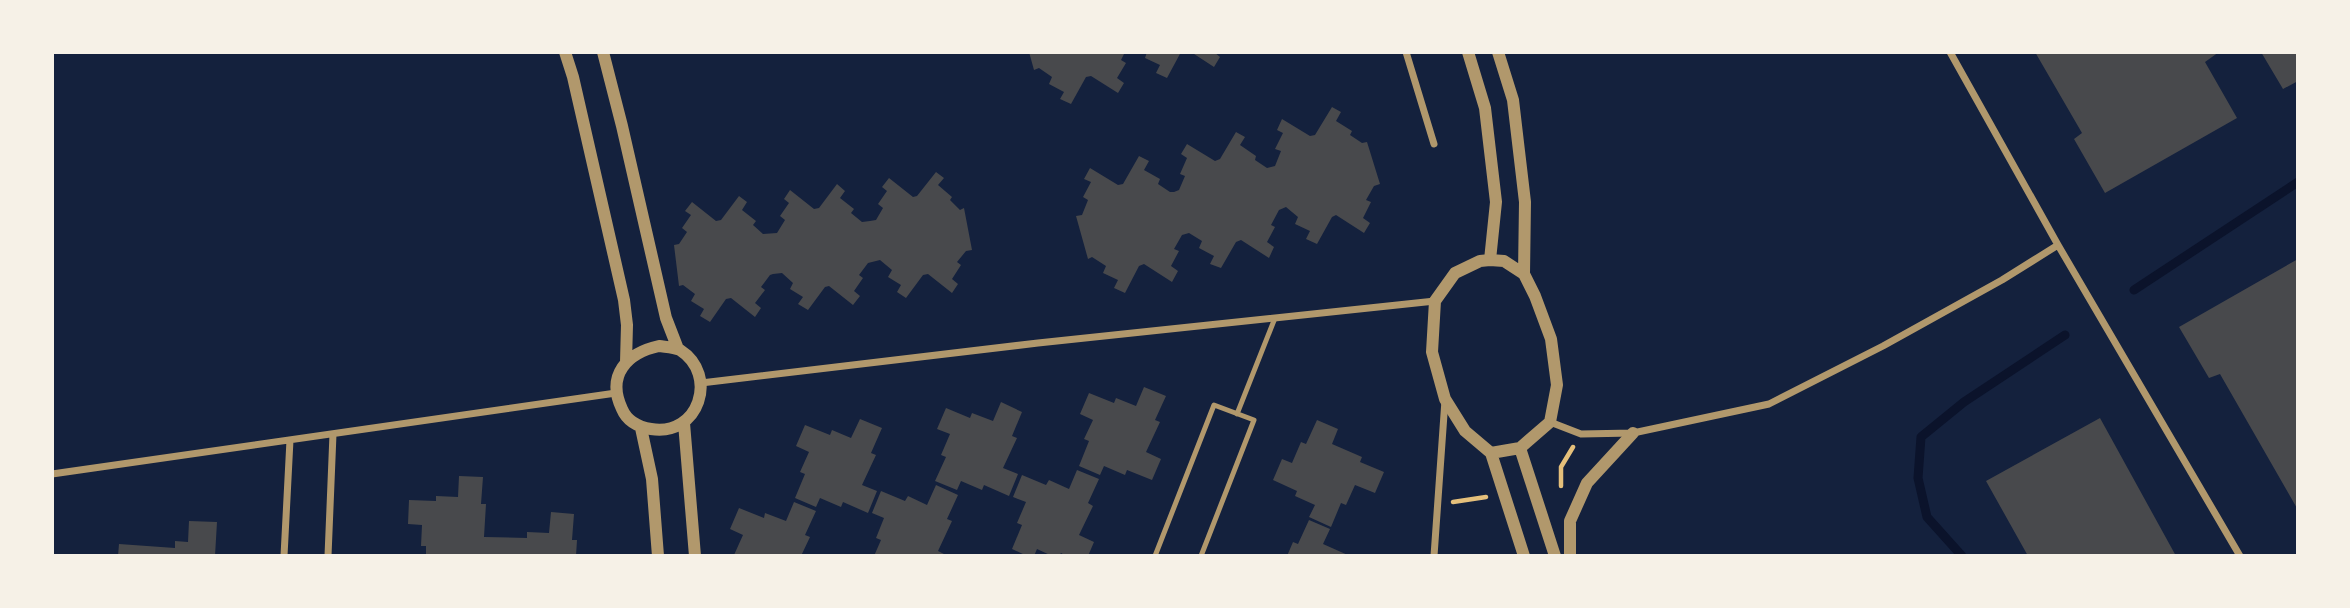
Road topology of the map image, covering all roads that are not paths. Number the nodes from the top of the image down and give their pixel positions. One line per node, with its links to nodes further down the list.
1 (565, 52): 14 (street)
2 (603, 52): 13 (street)
3 (1406, 52): 7 (street)
4 (1468, 52): 9 (street)
5 (1499, 52): 10 (street)
6 (1950, 52): 8 (street)
7 (1434, 144)
8 (2058, 245): 22 (street); 38 (street)
9 (1490, 260): 10 (street); 11 (street)
10 (1524, 274): 19 (street)
11 (1435, 300): 12 (street); 17 (street)
12 (1275, 318): 15 (street); 18 (lane)
13 (678, 349): 14 (street); 15 (street)
14 (626, 362): 16 (street)
15 (701, 383): 20 (street)
16 (616, 393): 21 (street); 23 (street)
17 (1445, 399): 26 (street); 34 (street)
18 (1237, 414): 32 (lane); 33 (lane)
19 (1550, 422): 22 (street); 25 (street)
20 (684, 424): 21 (street); 31 (street)
21 (641, 428): 30 (street)
22 (1633, 433): 37 (street)
23 (333, 434): 24 (street); 29 (street)
24 (290, 440): 27 (street); 28 (street)
25 (1520, 449): 26 (street); 36 (street)
26 (1491, 453): 35 (street)
27 (52, 474)
28 (284, 555)
29 (328, 555)
30 (658, 555)
31 (695, 555)
32 (1156, 555)
33 (1201, 555)
34 (1434, 555)
35 (1524, 555)
36 (1555, 555)
37 (1570, 555)
38 (2240, 555)

